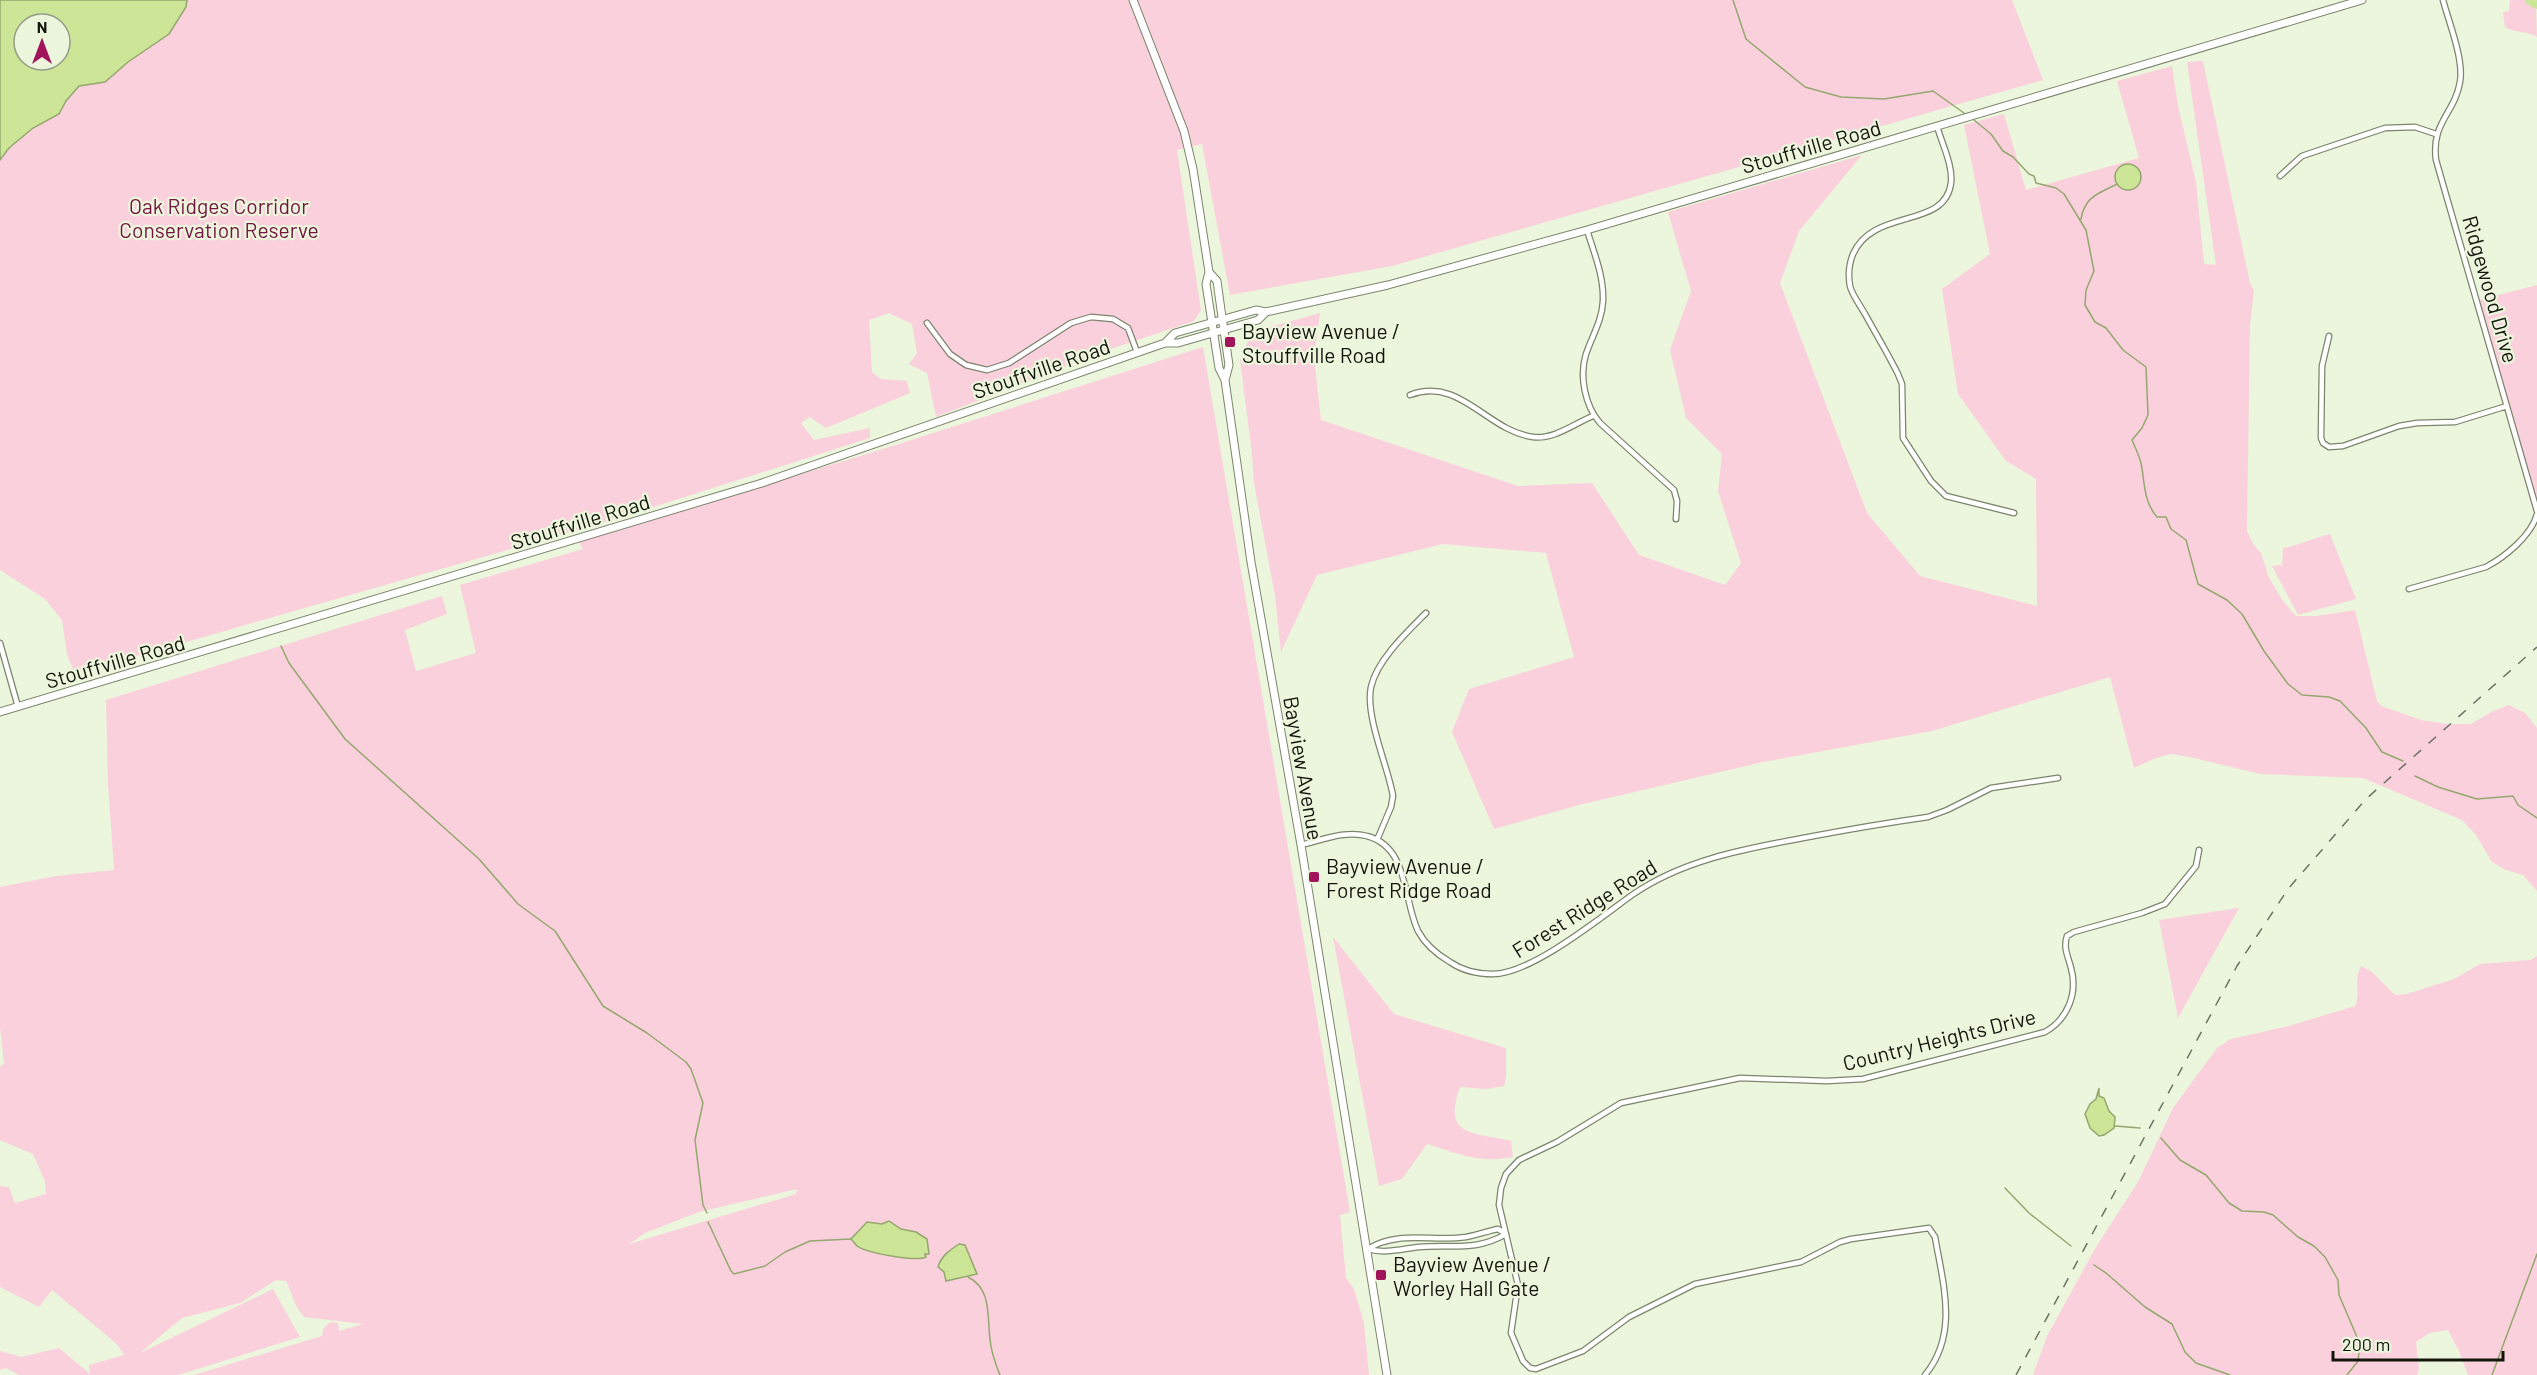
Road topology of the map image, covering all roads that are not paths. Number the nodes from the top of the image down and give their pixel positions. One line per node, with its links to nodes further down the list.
1 (1133, 0): 8 (main road, Bayview Avenue)
2 (2361, 0): 4 (main road, Stouffville Road)
3 (2443, 0): 5 (street)
4 (1937, 126): 7 (main road, Stouffville Road); 23 (street)
5 (2436, 134): 6 (street); 20 (street, Ridgewood Drive)
6 (2280, 176)
7 (1587, 230): 9 (main road, Stouffville Road); 21 (street)
8 (1209, 272): 10 (main road, Bayview Avenue); 11 (main road, Bayview Avenue)
9 (1266, 312): 10 (main road, Stouffville Road); 13 (main road, Stouffville Road)
10 (1223, 319): 11 (main road, Stouffville Road); 13 (main road, Bayview Avenue)
11 (1212, 322): 14 (main road, Bayview Avenue); 16 (main road, Stouffville Road)
12 (927, 323): 17 (street)
13 (1224, 330): 14 (main road, Stouffville Road); 18 (main road, Bayview Avenue)
14 (1214, 333): 16 (main road, Stouffville Road); 18 (main road, Bayview Avenue)
15 (2329, 336): 20 (street)
16 (1165, 343): 17 (main road, Stouffville Road)
17 (1137, 352): 28 (main road, Stouffville Road)
18 (1225, 380): 32 (main road, Bayview Avenue)
19 (1410, 394): 21 (street)
20 (2507, 406): 22 (street, Ridgewood Drive)
21 (1593, 416): 24 (street)
22 (2537, 512): 25 (street)
23 (2014, 513)
24 (1676, 519)
25 (2409, 589)
26 (1426, 613): 31 (street)
27 (0, 644): 28 (street)
28 (18, 707): 29 (main road, Stouffville Road)
29 (0, 712)
30 (2058, 778): 31 (street, Forest Ridge Road)
31 (1377, 840): 32 (street)
32 (1301, 845): 35 (main road, Bayview Avenue)
33 (2199, 850): 34 (street, Country Heights Drive)
34 (1506, 1234): 35 (street); 35 (street); 37 (street)
35 (1368, 1249): 36 (main road, Bayview Avenue)
36 (1388, 1375)
37 (1925, 1375)

